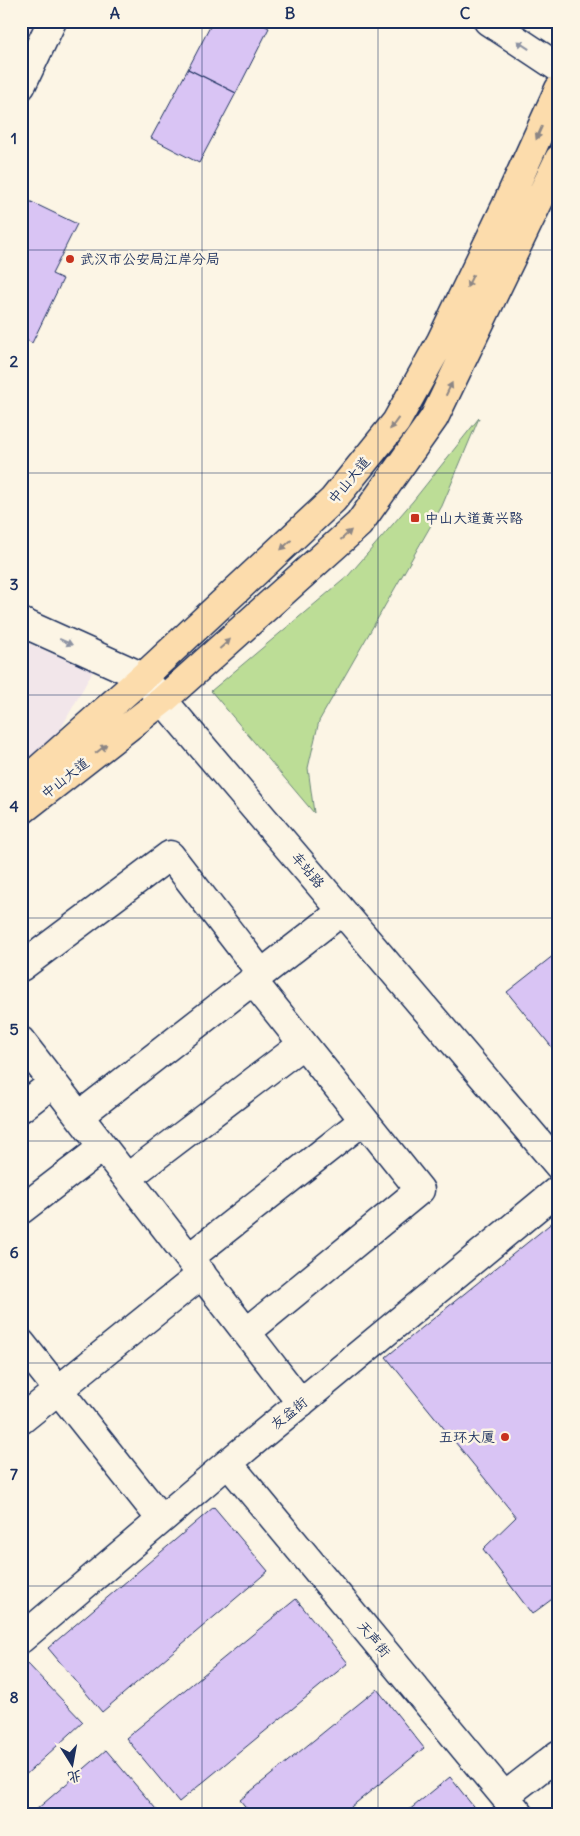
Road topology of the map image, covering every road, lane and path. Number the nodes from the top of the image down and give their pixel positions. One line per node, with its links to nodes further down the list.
1 (52, 21): 4 (street)
2 (488, 21): 3 (street, one-way to 2)
3 (559, 68)
4 (21, 86)
5 (559, 89): 8 (main road, 中山大道, one-way to 8)
6 (559, 159): 9 (main road, 中山大道, one-way to 6)
7 (21, 622): 8 (street, 车站路, one-way to 8)
8 (143, 677): 9 (street, 车站路); 10 (main road, 中山大道)
9 (163, 700): 11 (main road, 中山大道, one-way to 9); 12 (street, 车站路)
10 (21, 783)
11 (21, 812)
12 (342, 911): 14 (street); 22 (street, 车站路)
13 (21, 967): 14 (street)
14 (256, 976): 16 (street); 19 (street)
15 (21, 1041): 17 (street)
16 (303, 1044): 20 (street); 23 (street)
17 (53, 1083): 18 (street); 19 (street)
18 (21, 1108)
19 (79, 1116): 21 (street)
20 (364, 1120): 26 (street); 27 (street)
21 (103, 1147): 23 (street); 25 (street)
22 (559, 1166)
23 (127, 1178): 26 (street)
24 (559, 1189): 30 (street, 友益街)
25 (21, 1210)
26 (196, 1266): 27 (street); 29 (street)
27 (247, 1332): 30 (street)
28 (21, 1343): 29 (street)
29 (58, 1390): 31 (street); 33 (street)
30 (301, 1403): 32 (street, 友益街)
31 (21, 1420)
32 (228, 1463): 33 (street, 友益街); 36 (street, 天声街)
33 (161, 1519): 34 (street, 友益街)
34 (21, 1639)
35 (559, 1754): 36 (street)
36 (513, 1806)

